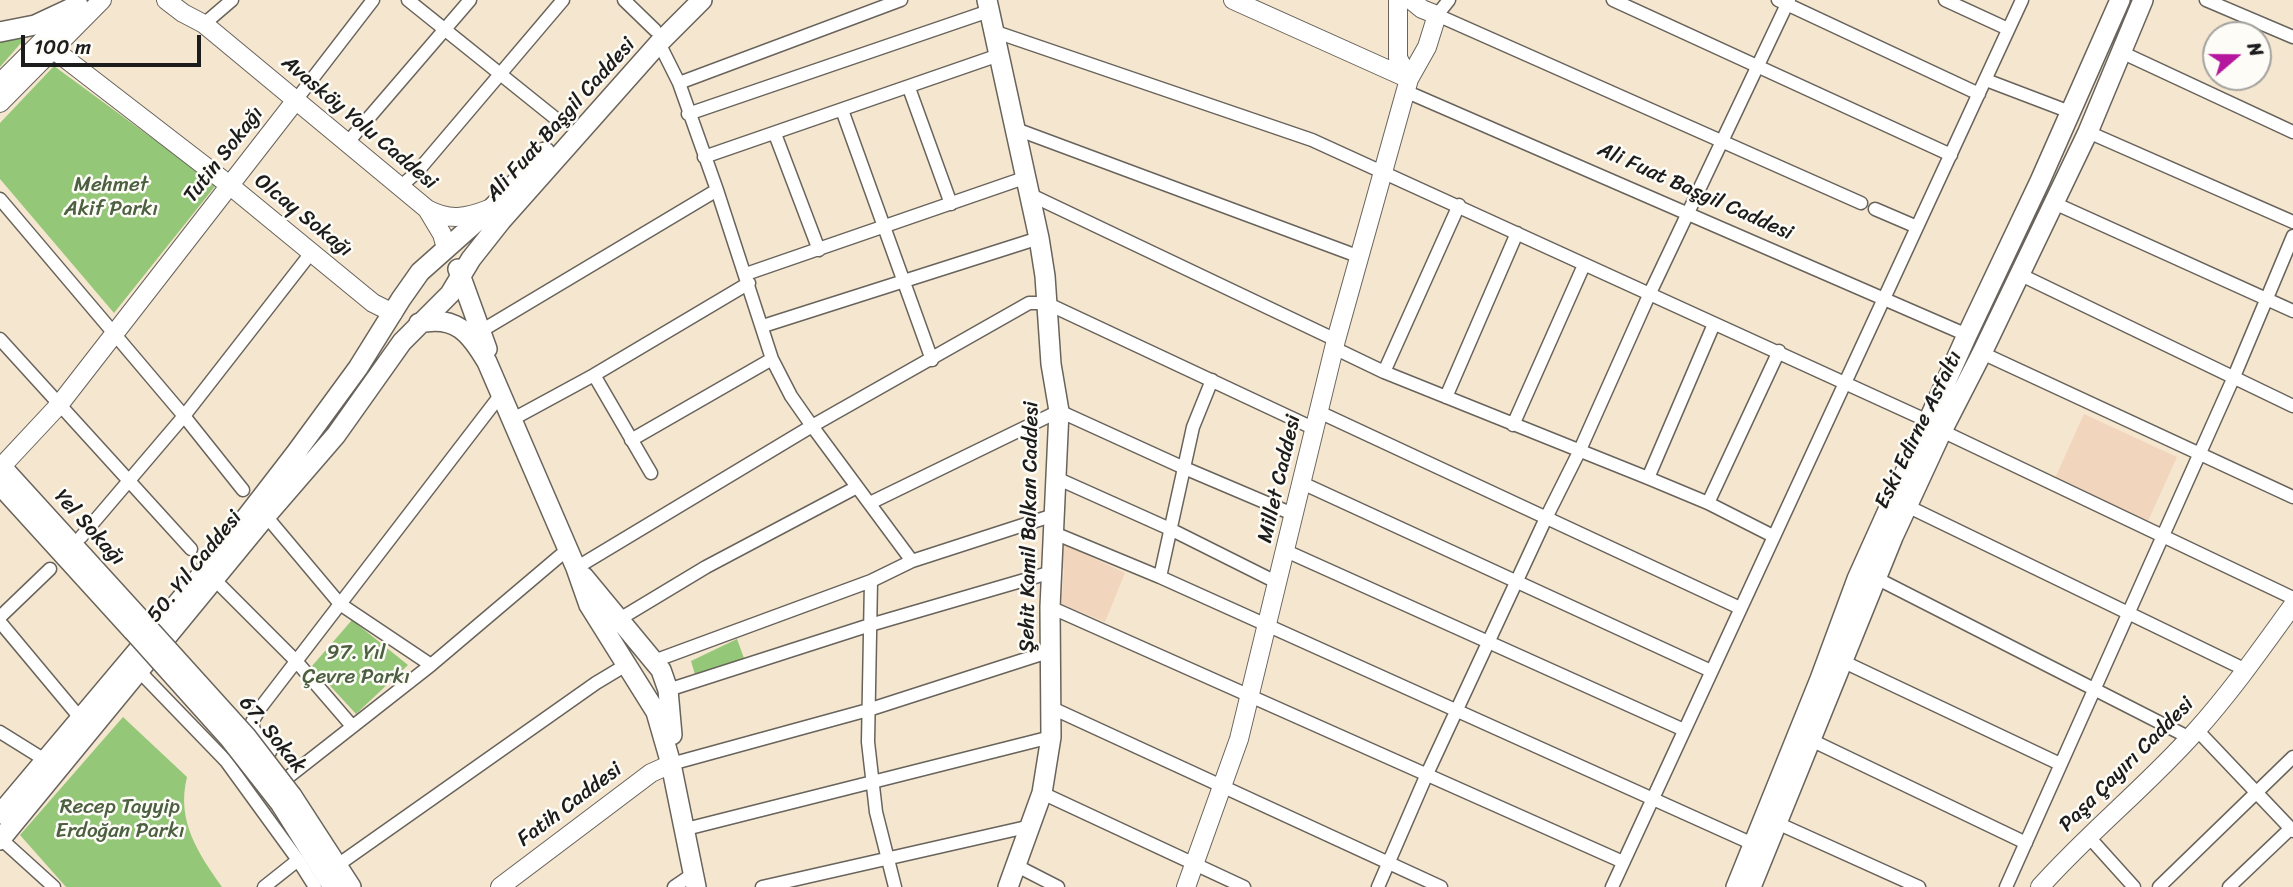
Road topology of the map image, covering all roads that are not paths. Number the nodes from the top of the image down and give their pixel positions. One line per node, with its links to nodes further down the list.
1 (102, 0): 33 (street)
2 (166, 0): 26 (street, Avasköy Yolu Caddesi)
3 (185, 0): 26 (street, Avasköy Yolu Caddesi)
4 (232, 0): 26 (street)
5 (373, 0): 46 (street, Tutin Sokağı)
6 (408, 0): 28 (street)
7 (470, 0): 28 (street)
8 (563, 0): 39 (street)
9 (624, 0): 31 (street)
10 (685, 0): 31 (main road, Ali Fuat Başgil Caddesi)
11 (702, 0): 31 (main road, Ali Fuat Başgil Caddesi)
12 (901, 0): 42 (street)
13 (1233, 0): 37 (street, Ali Fuat Başgil Caddesi)
14 (1449, 0): 25 (street)
15 (1613, 0): 38 (street)
16 (1945, 0): 27 (street)
17 (2022, 0): 27 (street)
18 (2120, 0): 49 (main road, Eski Edirne Asfaltı)
19 (2143, 0): 35 (main road, Eski Edirne Asfaltı)
20 (2206, 0): 32 (street)
21 (1785, 1): 38 (street); 45 (street)
22 (80, 2): 30 (main road); 41 (street)
23 (988, 5): 29 (main road, Şehit Kamil Balkan Caddesi); 50 (street)
24 (1397, 8): 25 (street); 34 (street)
25 (1424, 8): 43 (street, Millet Caddesi); 56 (street)
26 (204, 24): 46 (street, Avasköy Yolu Caddesi)
27 (2008, 29): 40 (street)
28 (444, 30): 39 (street); 57 (street)
29 (993, 31): 36 (main road, Şehit Kamil Balkan Caddesi); 60 (street)
30 (0, 32)
31 (657, 37): 42 (street); 71 (main road, Ali Fuat Başgil Caddesi); 87 (main road, Ali Fuat Başgil Caddesi)
32 (2293, 37)
33 (53, 48): 47 (street); 62 (street, Olcay Sokağı)
34 (1397, 49): 37 (street); 43 (street)
35 (2121, 52): 53 (main road, Eski Edirne Asfaltı); 54 (street)
36 (999, 55): 44 (street); 52 (main road, Şehit Kamil Balkan Caddesi)
37 (1364, 60): 43 (street, Ali Fuat Başgil Caddesi)
38 (1757, 66): 56 (street); 58 (street)
39 (499, 74): 51 (street); 64 (street)
40 (1986, 80): 45 (street); 49 (street)
41 (0, 83)
42 (679, 83): 50 (street)
43 (1407, 85): 60 (street, Millet Caddesi); 74 (street, Ali Fuat Başgil Caddesi)
44 (909, 88): 48 (street); 69 (street)
45 (1979, 94): 58 (street)
46 (296, 100): 57 (street, Avasköy Yolu Caddesi); 62 (street, Tutin Sokağı)
47 (0, 103)
48 (842, 110): 55 (street); 77 (street)
49 (2070, 112): 53 (main road); 61 (main road, Eski Edirne Asfaltı)
50 (688, 114): 59 (street)
51 (555, 118)
52 (1016, 130): 63 (main road, Şehit Kamil Balkan Caddesi); 84 (street)
53 (2089, 130): 68 (main road, Eski Edirne Asfaltı); 75 (street)
54 (2293, 132)
55 (775, 134): 59 (street); 82 (street)
56 (1720, 141): 67 (street); 74 (street)
57 (348, 142): 64 (street, Avasköy Yolu Caddesi)
58 (1951, 155): 76 (street)
59 (704, 157): 65 (street)
60 (1384, 173): 70 (street); 84 (street, Millet Caddesi)
61 (2040, 181): 68 (main road); 101 (main road, Eski Edirne Asfaltı)
62 (228, 184): 83 (street, Olcay Sokağı); 100 (street, Tutin Sokağı)
63 (1029, 186): 69 (street); 80 (main road, Şehit Kamil Balkan Caddesi); 103 (street)
64 (400, 187): 72 (street, Avasköy Yolu Caddesi)
65 (717, 190): 88 (street); 99 (street)
66 (0, 199): 100 (street)
67 (1861, 203)
68 (2054, 203): 86 (main road, Eski Edirne Asfaltı); 92 (street)
69 (951, 204): 77 (street)
70 (1459, 205): 78 (street); 108 (street)
71 (492, 208): 72 (street); 81 (main road, Ali Fuat Başgil Caddesi)
72 (427, 209): 81 (street, Avasköy Yolu Caddesi)
73 (1875, 209): 76 (street)
74 (1688, 213): 90 (street); 91 (street, Ali Fuat Başgil Caddesi)
75 (2293, 222)
76 (1917, 227): 91 (street)
77 (885, 228): 82 (street); 89 (street)
78 (1517, 233): 85 (street); 114 (street)
79 (2293, 236): 92 (street)
80 (1039, 238): 89 (street); 93 (main road, Şehit Kamil Balkan Caddesi)
81 (446, 248): 87 (main road, Avasköy Yolu Caddesi); 95 (main road, Ali Fuat Başgil Caddesi)
82 (819, 250): 88 (street)
83 (311, 253): 95 (street, Olcay Sokağı); 118 (street)
84 (1360, 257): 103 (street, Millet Caddesi)
85 (1584, 265): 90 (street); 121 (street)
86 (2019, 274): 105 (main road, Eski Edirne Asfaltı); 110 (street)
87 (461, 277): 96 (main road, Ali Fuat Başgil Caddesi); 99 (main road, Avasköy Yolu Caddesi)
88 (747, 279): 98 (street); 109 (street)
89 (901, 280): 98 (street); 107 (street)
90 (1650, 293): 97 (street); 125 (street)
91 (1885, 299): 101 (street, Ali Fuat Başgil Caddesi); 112 (street)
92 (2266, 300): 94 (street); 110 (street)
93 (1046, 303): 107 (street); 111 (street); 117 (main road, Şehit Kamil Balkan Caddesi)
94 (2293, 311)
95 (393, 313): 96 (main road, Avasköy Yolu Caddesi); 189 (main road, 50. Yıl Caddesi)
96 (424, 322): 113 (main road, Avasköy Yolu Caddesi); 141 (main road, 50. Yıl Caddesi)
97 (1714, 324): 104 (street); 131 (street)
98 (763, 326): 106 (street)
99 (481, 331): 113 (main road, Avasköy Yolu Caddesi)
100 (114, 335): 115 (street, Tutin Sokağı); 118 (street)
101 (1967, 335): 123 (main road, Eski Edirne Asfaltı)
102 (0, 340): 115 (street)
103 (1335, 344): 108 (street); 120 (street, Millet Caddesi)
104 (1779, 351): 112 (street); 138 (street)
105 (1982, 353): 123 (main road, Eski Edirne Asfaltı); 126 (street)
106 (772, 359): 122 (street); 124 (street)
107 (932, 360): 122 (street)
108 (1384, 372): 114 (street)
109 (594, 375): 119 (street); 124 (street)
110 (2233, 379): 116 (street); 126 (street)
111 (1212, 380): 120 (street); 127 (street)
112 (1845, 384): 123 (street); 145 (street)
113 (502, 394): 119 (main road, Avasköy Yolu Caddesi); 162 (street)
114 (1446, 397): 121 (street)
115 (59, 404): 128 (street, Tutin Sokağı); 132 (street)
116 (2293, 407)
117 (1059, 411): 127 (street); 130 (main road, Şehit Kamil Balkan Caddesi); 137 (street)
118 (184, 416): 132 (street); 135 (street)
119 (513, 419): 149 (main road, Avasköy Yolu Caddesi)
120 (1317, 420): 133 (street, Millet Caddesi); 142 (street)
121 (1513, 425): 125 (street)
122 (812, 426): 134 (street); 152 (street)
123 (1935, 426): 139 (main road, Eski Edirne Asfaltı); 147 (street); 211 (main road, Eski Edirne Asfaltı)
124 (631, 440): 129 (street)
125 (1579, 452): 131 (street); 142 (street)
126 (2200, 454): 136 (street); 147 (street)
127 (1182, 467): 140 (street); 144 (street)
128 (0, 471): 171 (main road, Yel Sokağı)
129 (651, 473)
130 (1054, 477): 143 (main road, Şehit Kamil Balkan Caddesi); 144 (street)
131 (1648, 478): 138 (street)
132 (129, 482): 146 (street); 148 (street)
133 (1302, 482): 140 (street, Millet Caddesi); 159 (street)
134 (858, 487): 137 (street); 168 (street)
135 (243, 490)
136 (2293, 497)
137 (870, 503): 151 (street)
138 (1708, 503): 145 (street)
139 (1907, 506): 156 (main road, Eski Edirne Asfaltı); 166 (street)
140 (1295, 514): 150 (street, Millet Caddesi)
141 (266, 516): 157 (main road, 50. Yıl Caddesi); 162 (street)
142 (1546, 518): 159 (street); 165 (street)
143 (1054, 524): 151 (street); 154 (main road, Şehit Kamil Balkan Caddesi); 155 (street)
144 (1170, 530): 155 (street); 160 (street)
145 (1773, 536): 165 (street)
146 (81, 537)
147 (2164, 537): 161 (street); 166 (street)
148 (191, 549)
149 (568, 549): 152 (main road, Avasköy Yolu Caddesi); 177 (street)
150 (1286, 551): 160 (street, Millet Caddesi); 172 (street)
151 (912, 561): 158 (street)
152 (576, 568): 168 (main road, Avasköy Yolu Caddesi); 178 (main road, Avasköy Yolu Caddesi)
153 (50, 569): 167 (street)
154 (1052, 572): 164 (main road, Şehit Kamil Balkan Caddesi); 169 (street)
155 (1160, 577): 170 (street)
156 (1876, 578): 176 (main road, Eski Edirne Asfaltı); 183 (street)
157 (215, 580): 174 (street); 181 (main road, 50. Yıl Caddesi)
158 (871, 581): 169 (street); 175 (street)
159 (1516, 581): 172 (street); 180 (street)
160 (1278, 583): 170 (street, Millet Caddesi)
161 (2293, 598)
162 (340, 604): 174 (street); 177 (street)
163 (2293, 605): 179 (street, Paşa Çayırı Caddesi)
164 (1050, 607): 173 (main road, Şehit Kamil Balkan Caddesi); 185 (street)
165 (1740, 608): 180 (street)
166 (2129, 614): 179 (street); 183 (street)
167 (0, 620): 189 (street)
168 (618, 620): 175 (main road, Avasköy Yolu Caddesi)
169 (870, 625): 184 (street); 187 (street)
170 (1268, 625): 185 (street, Millet Caddesi); 188 (street)
171 (138, 627): 203 (main road, 67. Sokak, bridge)
172 (1489, 640): 188 (street); 191 (street)
173 (1051, 650): 186 (main road, Şehit Kamil Balkan Caddesi); 187 (street)
174 (296, 661): 190 (street); 203 (street, 67. Sokak)
175 (654, 661): 178 (main road); 182 (main road); 184 (main road, Avasköy Yolu Caddesi)
176 (1842, 661): 195 (main road, Eski Edirne Asfaltı); 199 (street)
177 (431, 665): 190 (street)
178 (626, 665): 182 (main road, Avasköy Yolu Caddesi); 217 (street)
179 (2246, 670): 193 (street, Paşa Çayırı Caddesi)
180 (1711, 671): 191 (street)
181 (139, 672): 213 (main road, 50. Yıl Caddesi); 216 (street)
182 (639, 682): 198 (main road, Avasköy Yolu Caddesi)
183 (2095, 689): 193 (street); 199 (street)
184 (668, 690): 198 (main road, Avasköy Yolu Caddesi)
185 (1251, 695): 200 (street); 202 (street, Millet Caddesi)
186 (1052, 708): 194 (main road, Şehit Kamil Balkan Caddesi); 202 (street)
187 (868, 710): 198 (street); 201 (street)
188 (1457, 710): 200 (street); 206 (street)
189 (81, 719): 197 (main road, 50. Yıl Caddesi)
190 (352, 726): 203 (street)
191 (1684, 730): 206 (street)
192 (0, 732): 197 (street)
193 (2193, 734): 204 (street); 212 (street, Paşa Çayırı Caddesi)
194 (1051, 737): 201 (street); 205 (main road, Şehit Kamil Balkan Caddesi)
195 (1811, 740): 211 (main road, Eski Edirne Asfaltı); 214 (street)
196 (2293, 757): 204 (street)
197 (46, 760): 207 (main road, 50. Yıl Caddesi)
198 (671, 764): 209 (main road, Avasköy Yolu Caddesi); 229 (street, Fatih Caddesi)
199 (2060, 764): 214 (street)
200 (1427, 774): 218 (street); 219 (street)
201 (872, 782): 209 (street); 215 (street)
202 (1223, 785): 218 (street); 220 (street, Millet Caddesi)
203 (287, 792): 217 (street, 67. Sokak); 226 (main road, 67. Sokak); 227 (main road, 67. Sokak)
204 (2257, 792): 210 (street); 246 (street)
205 (1042, 793): 208 (main road, Şehit Kamil Balkan Caddesi); 220 (street)
206 (1653, 798): 211 (street); 219 (street)
207 (0, 814)
208 (1031, 826): 215 (street); 221 (main road, Şehit Kamil Balkan Caddesi)
209 (686, 829): 222 (main road, Avasköy Yolu Caddesi)
210 (2292, 829): 247 (street)
211 (1763, 831): 240 (main road, Eski Edirne Asfaltı); 241 (main road, Eski Edirne Asfaltı); 242 (street)
212 (2088, 836): 244 (street, Paşa Çayırı Caddesi); 245 (street)
213 (1, 840): 223 (street)
214 (2026, 843): 243 (street)
215 (887, 858): 231 (street); 232 (street)
216 (298, 860): 224 (street); 225 (street)
217 (342, 862): 228 (street, 67. Sokak)
218 (1389, 862): 237 (street); 238 (street)
219 (1623, 862): 239 (street)
220 (1194, 863): 235 (street, Millet Caddesi); 236 (street)
221 (1017, 866): 233 (main road, Şehit Kamil Balkan Caddesi); 234 (street)
222 (694, 881): 230 (street)
223 (54, 887)
224 (264, 887)
225 (315, 887)
226 (333, 887)
227 (351, 887)
228 (359, 887)
229 (500, 887)
230 (674, 887)
231 (762, 887)
232 (895, 887)
233 (1008, 887)
234 (1058, 887)
235 (1186, 887)
236 (1244, 887)
237 (1378, 887)
238 (1441, 887)
239 (1612, 887)
240 (1735, 887)
241 (1751, 887)
242 (1919, 887)
243 (2006, 887)
244 (2040, 887)
245 (2134, 887)
246 (2159, 887)
247 (2229, 887)

